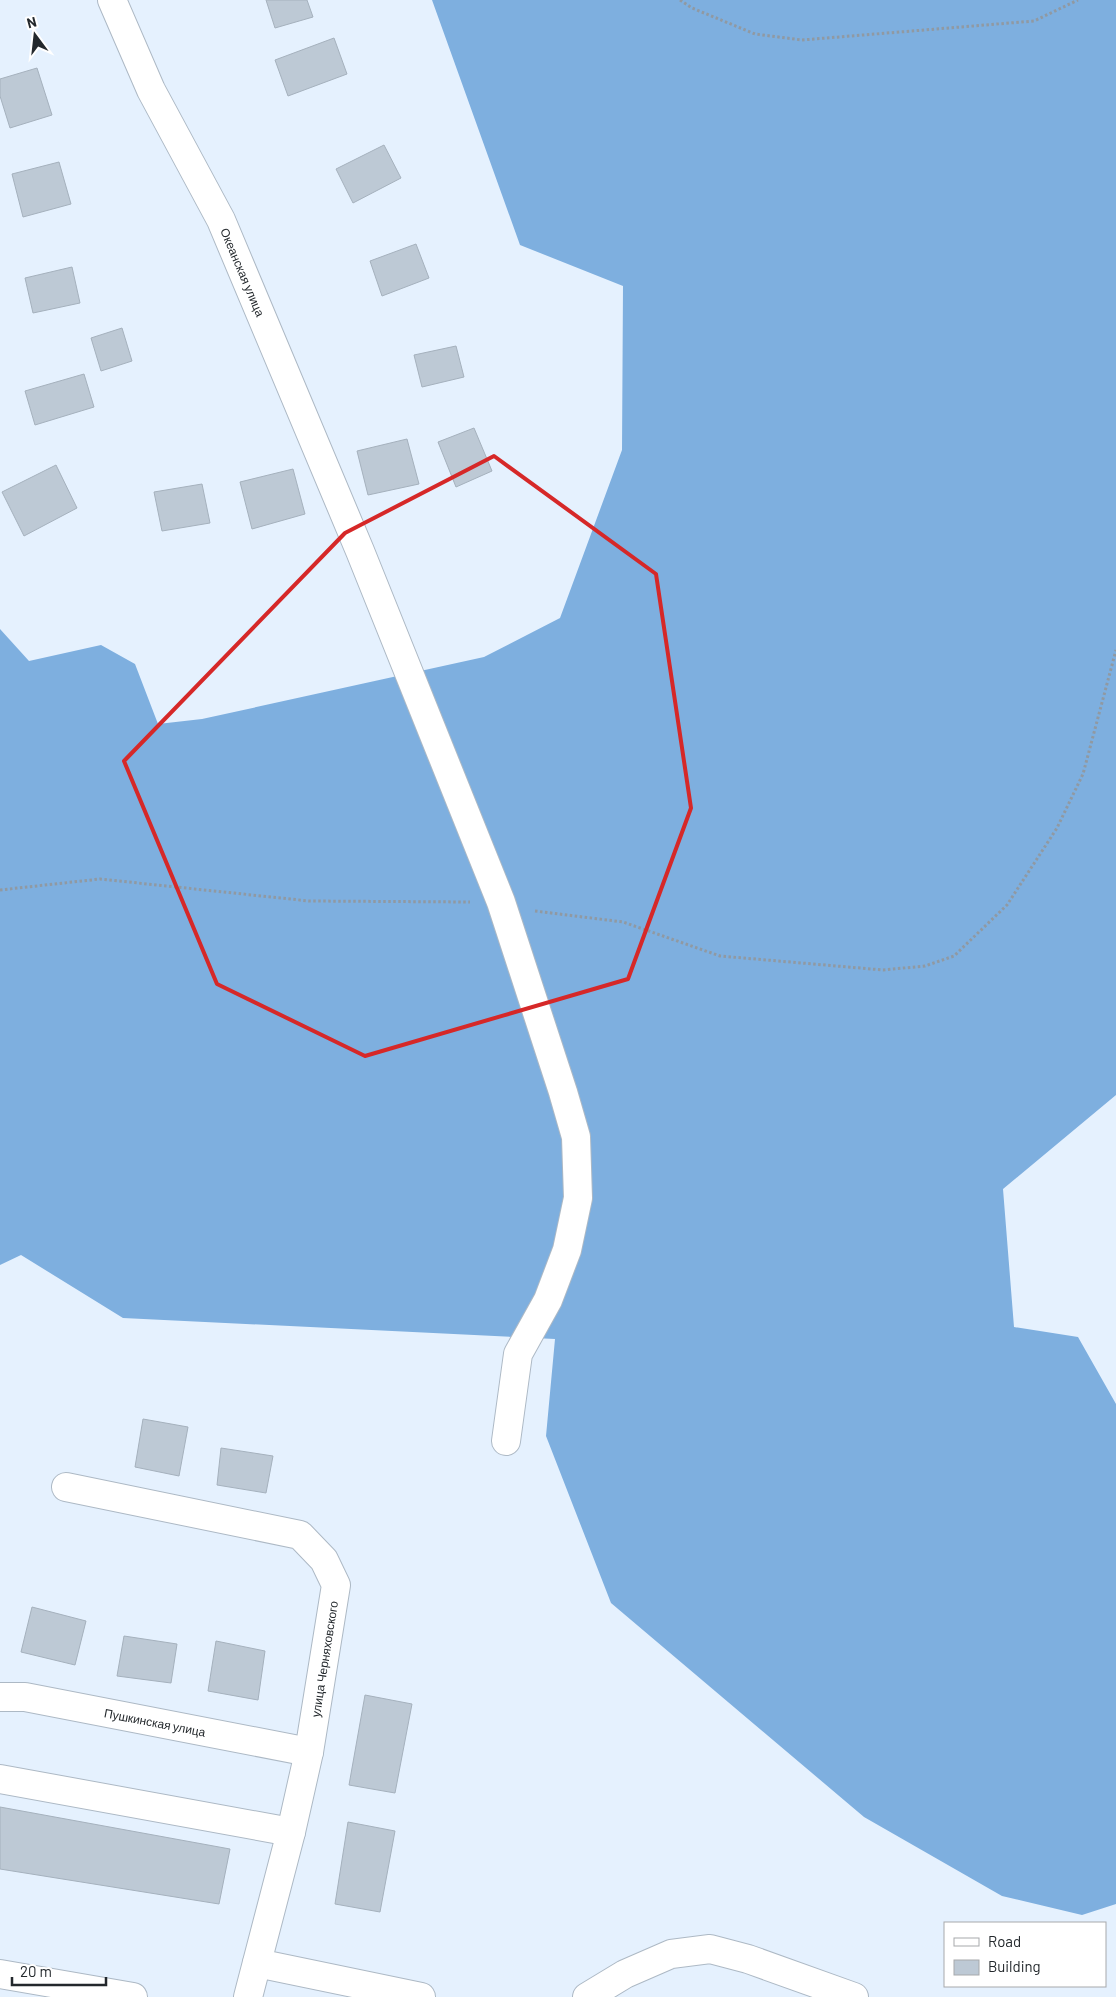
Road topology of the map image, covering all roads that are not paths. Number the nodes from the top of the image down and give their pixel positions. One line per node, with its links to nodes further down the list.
1 (112, 0): 2 (street, Океанская улица)
2 (506, 1441)
3 (66, 1486): 5 (street, улица Черняховского)
4 (0, 1697): 5 (street, Пушкинская улица)
5 (309, 1752): 7 (street, улица Черняховского)
6 (0, 1779): 7 (street)
7 (291, 1832): 8 (street, улица Черняховского)
8 (257, 1963): 11 (street, улица Черняховского); 12 (street)
9 (0, 1974): 10 (street)
10 (133, 1997)
11 (248, 1997)
12 (421, 1997)
13 (587, 1997): 14 (street)
14 (854, 1997)

